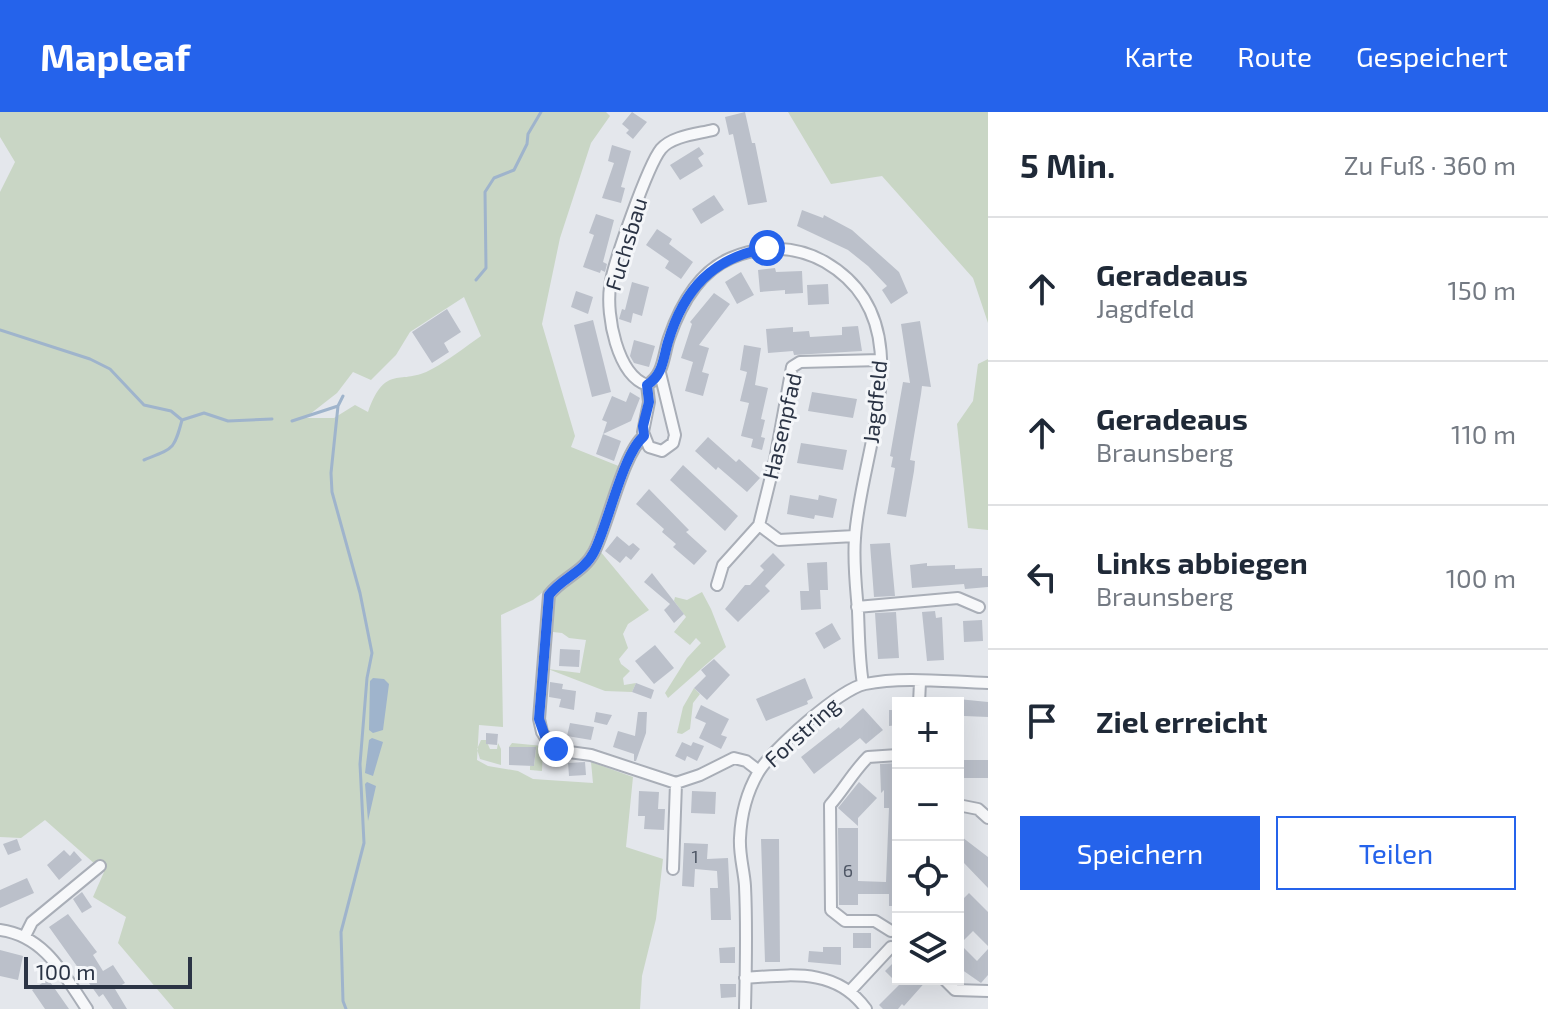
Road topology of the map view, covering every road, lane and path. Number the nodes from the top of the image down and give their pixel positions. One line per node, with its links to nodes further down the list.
1 (713, 130): 4 (street, Fuchsbau)
2 (881, 360): 3 (street, Jagdfeld); 6 (street, Hasenpfad); 7 (street, Jagdfeld)
3 (660, 373): 4 (street); 5 (street)
4 (647, 385): 5 (street)
5 (644, 436): 17 (street)
6 (759, 525): 7 (street); 8 (street, Hasenpfad)
7 (855, 536): 9 (street, Jagdfeld)
8 (717, 585)
9 (857, 607): 10 (street); 13 (street, Jagdfeld)
10 (979, 607)
11 (920, 682): 12 (street, Forstring); 13 (street, Forstring); 14 (street)
12 (988, 683)
13 (863, 684): 16 (street, Forstring)
14 (919, 697)
15 (892, 755): 22 (street)
16 (759, 771): 17 (street); 26 (street)
17 (676, 783): 21 (street)
18 (964, 806): 19 (street)
19 (988, 818)
20 (100, 866): 24 (street)
21 (673, 869)
22 (892, 928)
23 (0, 930): 24 (street)
24 (25, 936): 30 (street)
25 (892, 952): 28 (street)
26 (745, 978): 28 (street); 31 (street)
27 (950, 985): 29 (street)
28 (851, 990): 32 (street)
29 (988, 991)
30 (87, 1009)
31 (745, 1009)
32 (866, 1009)

